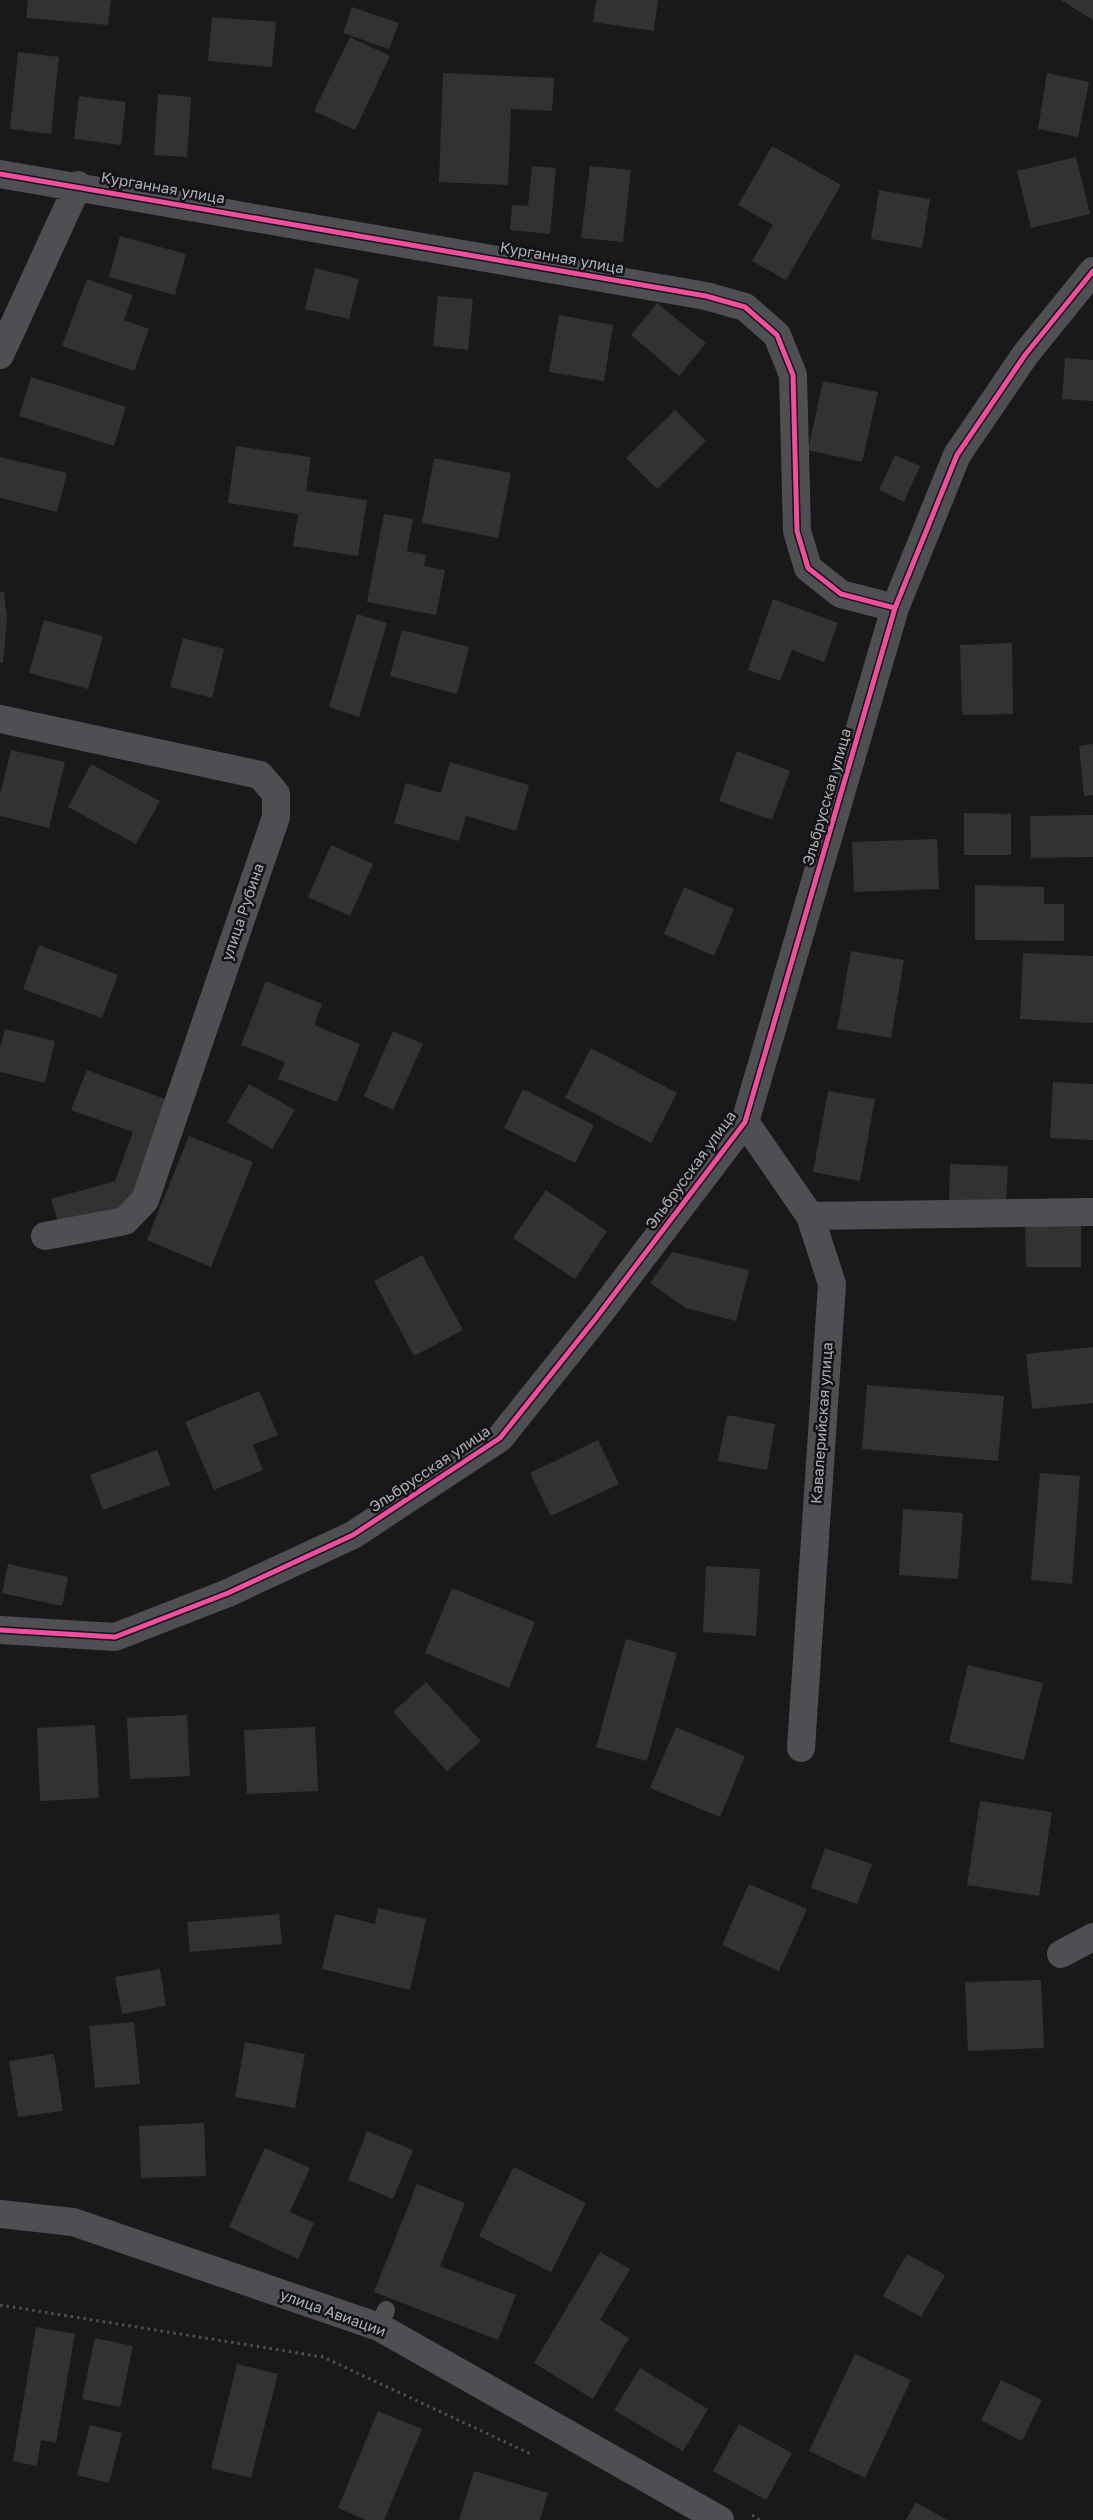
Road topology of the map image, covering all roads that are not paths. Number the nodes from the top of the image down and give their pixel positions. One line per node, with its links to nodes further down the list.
1 (0, 174): 2 (street, Курганная улица)
2 (78, 185): 4 (street); 5 (street, Курганная улица)
3 (1093, 271): 5 (street, Эльбрусская улица)
4 (0, 355)
5 (895, 608): 7 (street, Эльбрусская улица)
6 (0, 719): 10 (street, улица Рубина)
7 (745, 1122): 9 (street, Кавалерийская улица); 11 (street, Эльбрусская улица)
8 (1093, 1212): 9 (street)
9 (810, 1216): 12 (street, Кавалерийская улица)
10 (45, 1236)
11 (0, 1630)
12 (801, 1748)
13 (1093, 1937): 14 (street)
14 (1061, 1954)
15 (0, 2214): 16 (street, улица Авиации)
16 (720, 2520)

